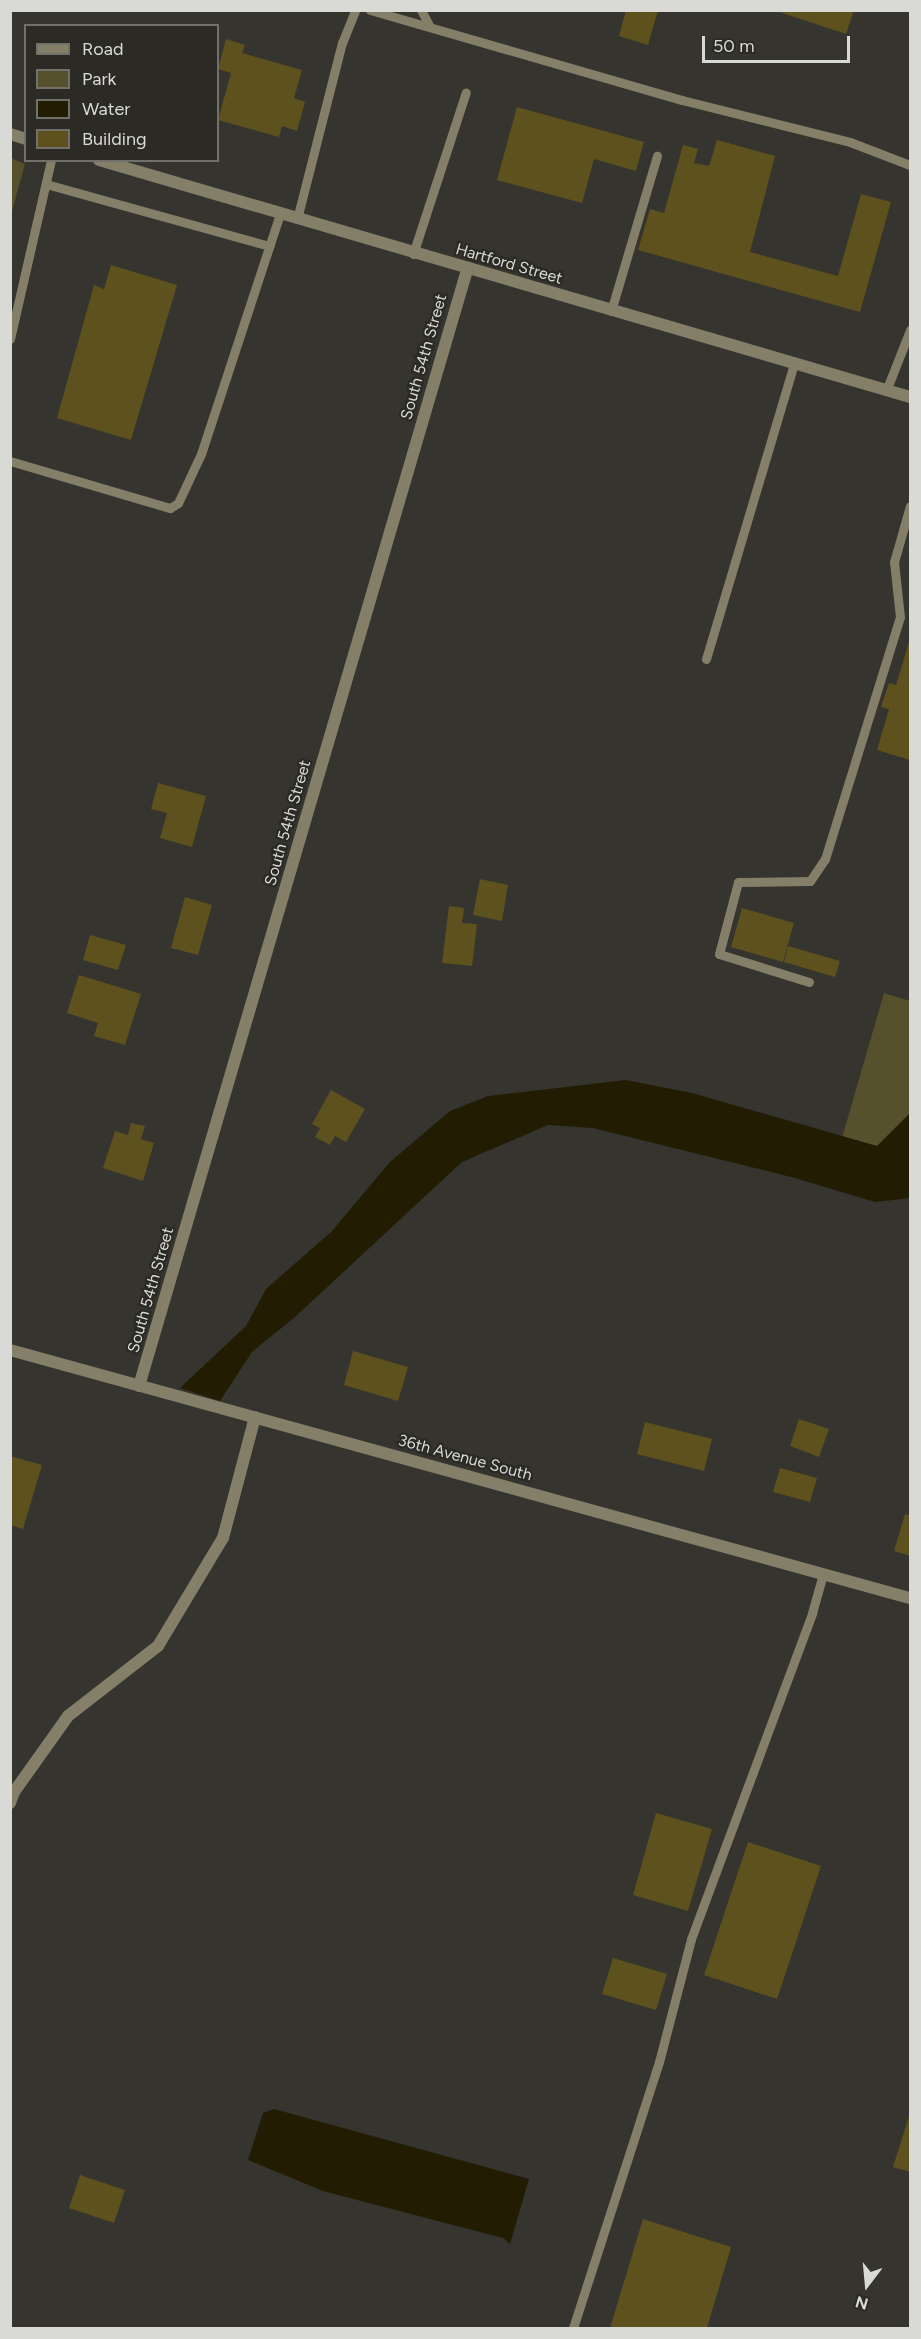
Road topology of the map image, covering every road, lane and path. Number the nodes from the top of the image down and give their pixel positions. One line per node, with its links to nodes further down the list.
1 (355, 10): 12 (lane)
2 (370, 10): 4 (lane)
3 (421, 10): 4 (lane)
4 (430, 27): 9 (lane)
5 (466, 92): 14 (lane)
6 (657, 156): 16 (lane)
7 (51, 162): 10 (lane)
8 (106, 162): 11 (street, Hartford Street)
9 (910, 165)
10 (46, 184): 13 (lane); 18 (lane)
11 (280, 214): 12 (street, Hartford Street); 13 (lane)
12 (297, 219): 14 (street, Hartford Street)
13 (270, 246): 22 (lane)
14 (413, 254): 15 (street, Hartford Street)
15 (467, 270): 16 (street, Hartford Street); 27 (street, South 54th Street)
16 (611, 311): 19 (street, Hartford Street)
17 (910, 330): 20 (lane)
18 (10, 339)
19 (794, 364): 20 (street, Hartford Street); 24 (lane)
20 (886, 391): 21 (street, Hartford Street)
21 (910, 398)
22 (10, 461)
23 (910, 506): 25 (lane)
24 (706, 659)
25 (809, 982)
26 (10, 1350): 27 (street, 36th Avenue South)
27 (140, 1386): 28 (street, 36th Avenue South)
28 (255, 1417): 29 (street, 36th Avenue South); 31 (street)
29 (823, 1574): 30 (street, 36th Avenue South); 32 (lane)
30 (910, 1598)
31 (10, 1803)
32 (573, 2328)

